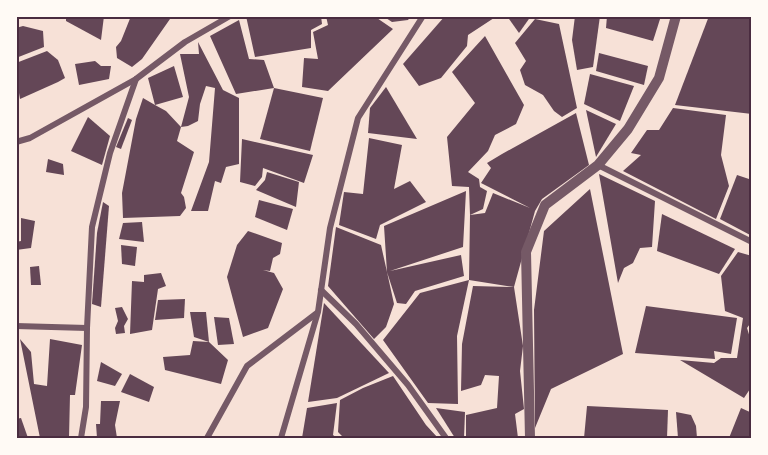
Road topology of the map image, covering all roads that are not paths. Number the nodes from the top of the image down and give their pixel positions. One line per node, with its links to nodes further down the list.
1 (216, 16): 5 (street)
2 (230, 16): 5 (street)
3 (423, 16): 10 (street)
4 (676, 16): 8 (street)
5 (212, 26): 6 (street)
6 (136, 79): 7 (street); 13 (street)
7 (16, 142)
8 (598, 165): 9 (street); 18 (street)
9 (752, 242)
10 (321, 290): 11 (street); 17 (street)
11 (318, 312): 15 (street); 16 (street)
12 (16, 326): 13 (street)
13 (87, 328): 14 (street)
14 (81, 438)
15 (207, 438)
16 (281, 438)
17 (446, 438)
18 (530, 438)

